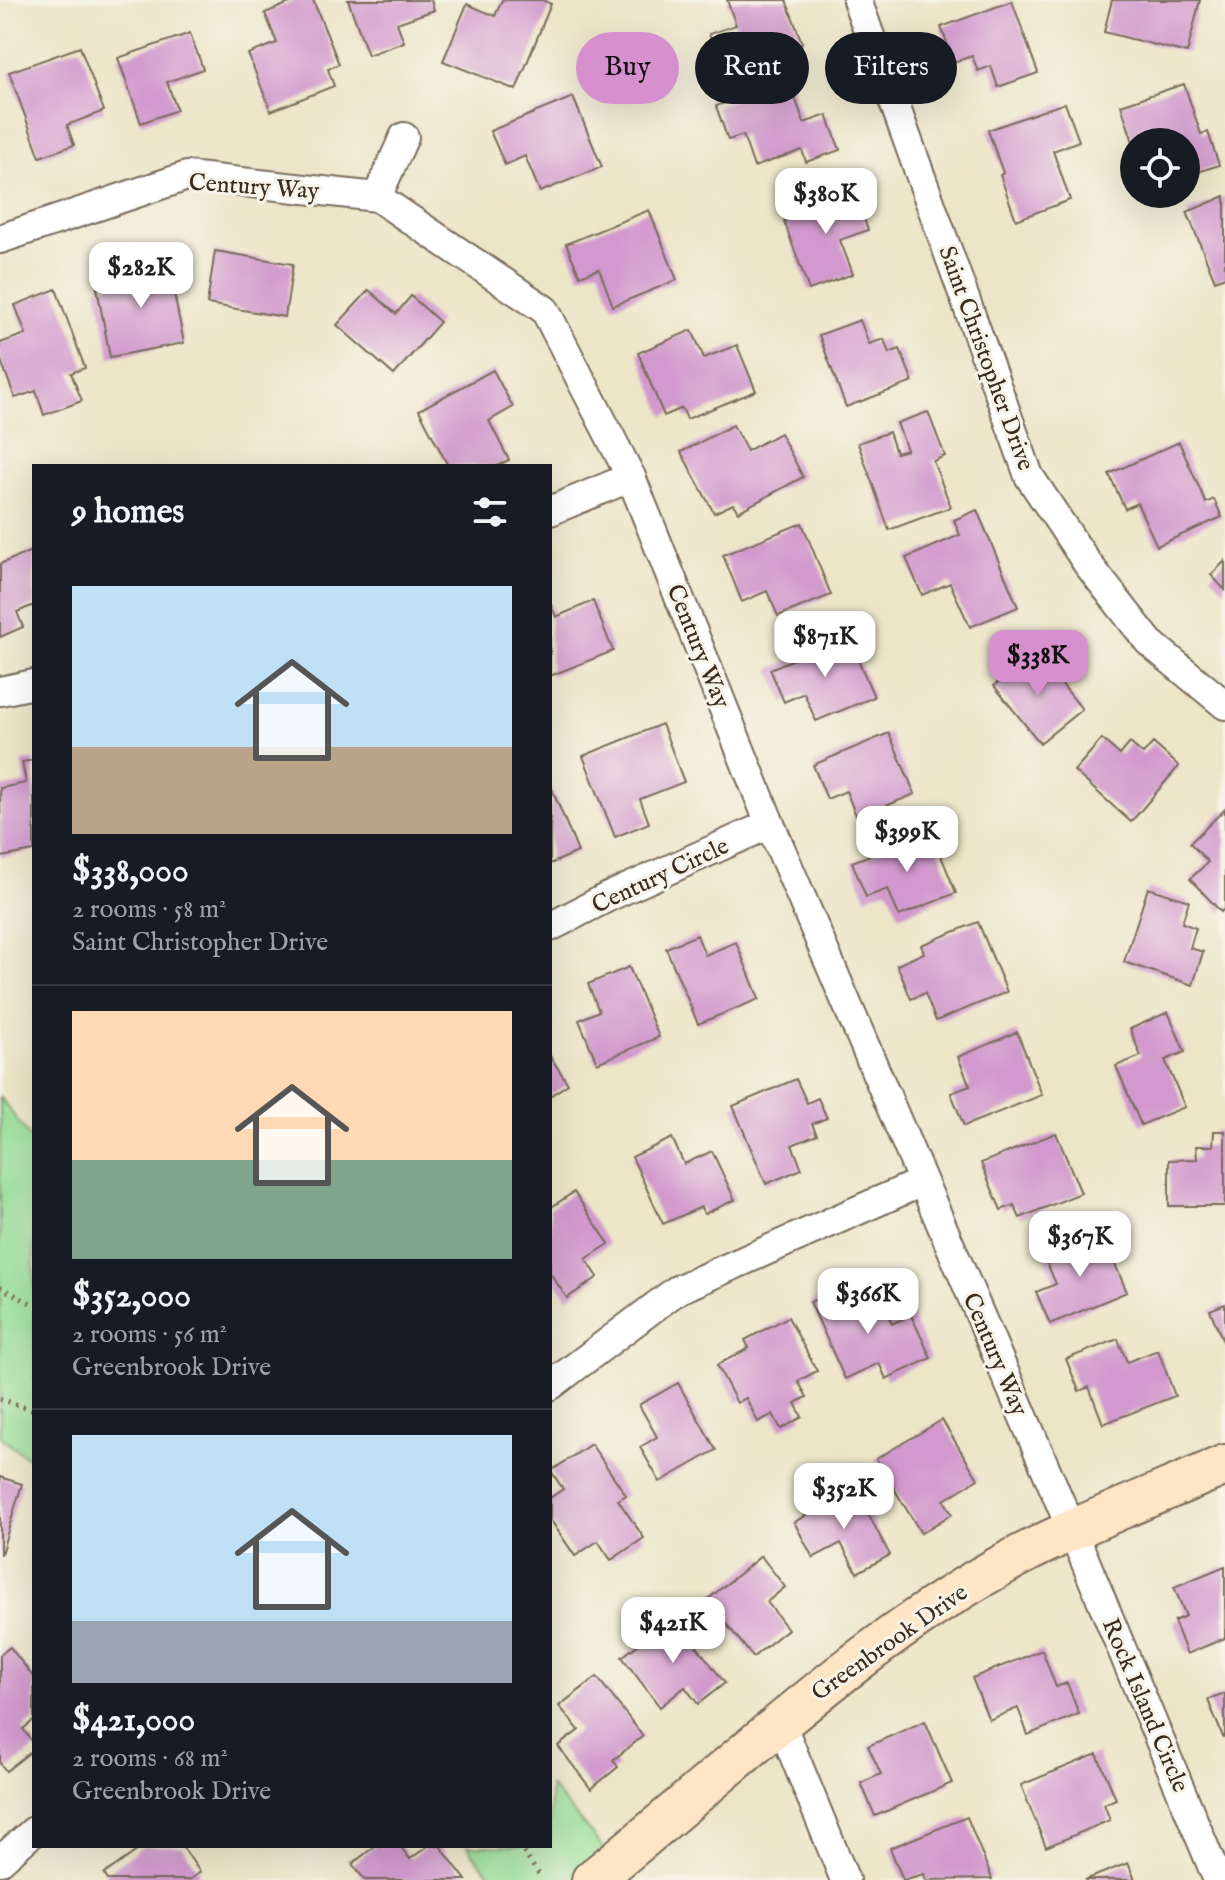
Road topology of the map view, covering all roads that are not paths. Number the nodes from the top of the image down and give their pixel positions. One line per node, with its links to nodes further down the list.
1 (857, 0): 9 (street, Saint Christopher Drive)
2 (404, 137): 3 (street)
3 (377, 197): 4 (street, Century Way); 5 (street, Century Way)
4 (0, 239)
5 (631, 477): 6 (street); 10 (street, Century Way)
6 (552, 510)
7 (32, 684): 8 (street)
8 (0, 691)
9 (1225, 705)
10 (770, 824): 11 (street, Century Circle); 12 (street, Century Way)
11 (552, 926)
12 (922, 1182): 13 (street); 15 (street, Century Way)
13 (552, 1384)
14 (1225, 1465): 15 (street, Greenbrook Drive)
15 (1073, 1531): 16 (street, Greenbrook Drive); 21 (street, Rock Island Circle)
16 (780, 1721): 19 (street, Greenbrook Drive); 20 (street)
17 (32, 1833): 18 (street)
18 (0, 1861)
19 (592, 1880)
20 (845, 1880)
21 (1218, 1880)

